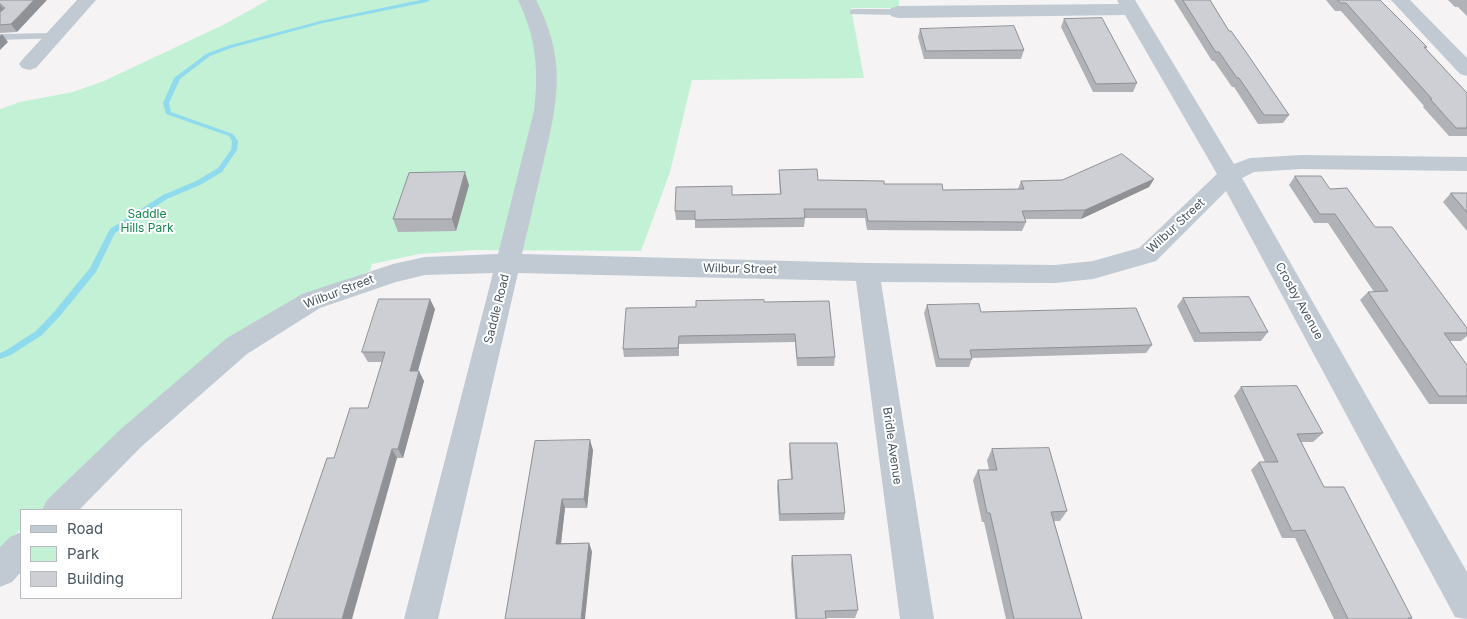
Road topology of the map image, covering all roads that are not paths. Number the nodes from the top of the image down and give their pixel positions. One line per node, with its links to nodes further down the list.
1 (87, 0): 7 (street)
2 (527, 0): 13 (street, Saddle Road)
3 (1400, 0): 10 (street)
4 (1128, 4): 6 (street); 12 (street, Crosby Avenue)
5 (853, 12): 6 (lane)
6 (898, 12)
7 (54, 36): 8 (lane); 9 (street)
8 (0, 37)
9 (29, 64)
10 (1467, 70)
11 (1467, 164): 12 (street, Wilbur Street)
12 (1229, 175): 14 (street, Wilbur Street); 18 (street, Crosby Avenue)
13 (509, 263): 14 (street, Wilbur Street); 15 (street, Wilbur Street); 19 (street, Saddle Road)
14 (867, 272): 20 (street, Bridle Avenue)
15 (59, 509)
16 (20, 549): 17 (street)
17 (0, 571)
18 (1467, 605)
19 (421, 619)
20 (918, 619)

